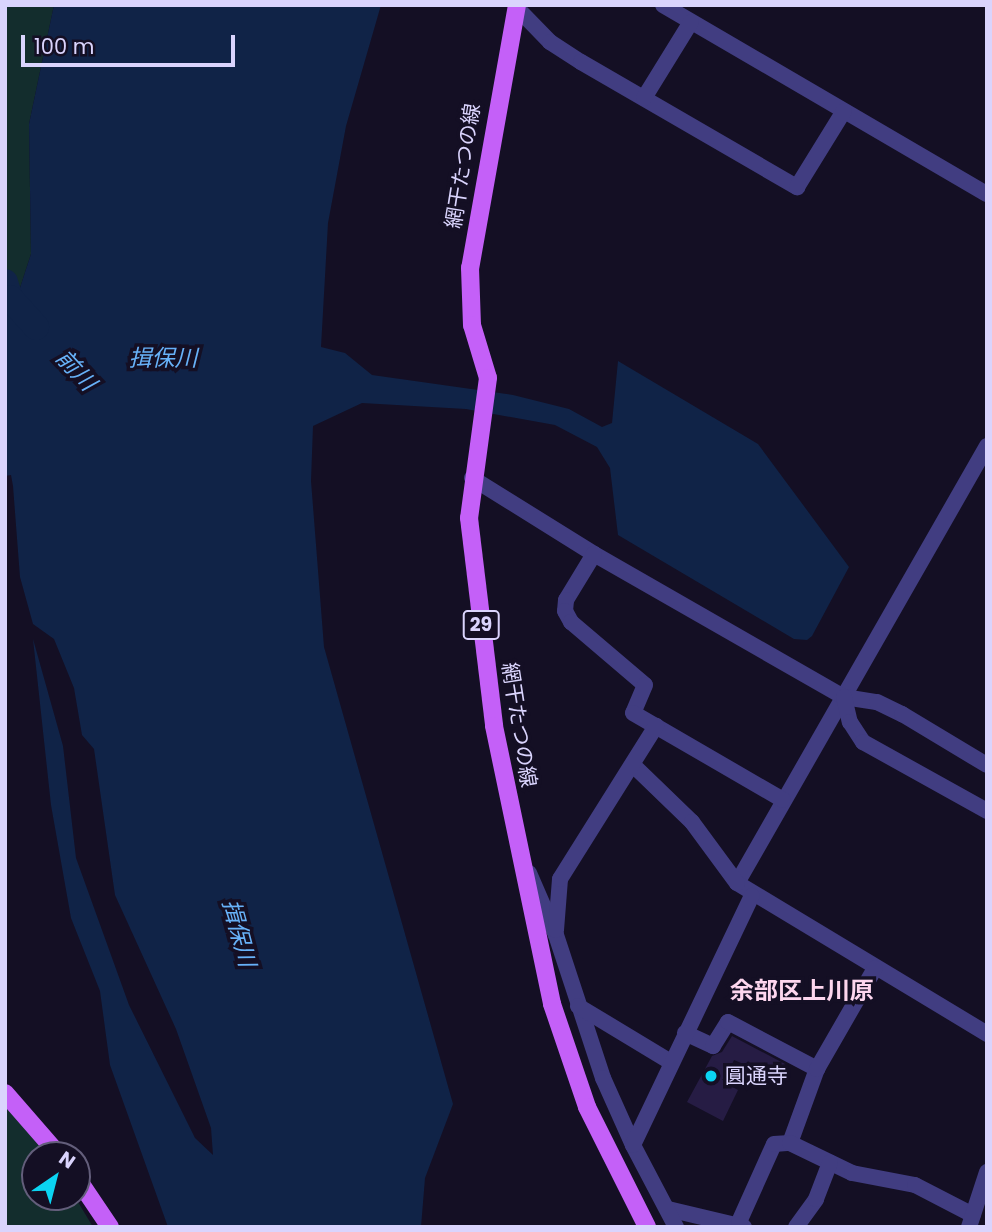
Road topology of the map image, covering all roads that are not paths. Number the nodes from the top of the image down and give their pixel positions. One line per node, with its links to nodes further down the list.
1 (663, 5): 3 (street)
2 (516, 6): 4 (street); 8 (main road, 網干たつの線 / 29)
3 (691, 22): 4 (street); 5 (street)
4 (644, 98): 5 (street)
5 (844, 111): 6 (street)
6 (987, 194)
7 (987, 446): 10 (street)
8 (472, 478): 9 (street); 16 (main road, 網干たつの線 / 29)
9 (594, 554): 10 (street); 11 (street)
10 (844, 697): 13 (street); 14 (street); 15 (street)
11 (656, 726): 12 (street); 14 (street)
12 (633, 765): 17 (street); 19 (street)
13 (987, 765)
14 (783, 800): 17 (street)
15 (987, 811)
16 (520, 862): 19 (street); 37 (main road, 網干たつの線 / 29)
17 (737, 883): 18 (street)
18 (752, 896): 20 (street); 22 (street)
19 (555, 935): 21 (street)
20 (875, 968): 23 (street); 25 (street)
21 (578, 1006): 24 (street); 29 (street)
22 (685, 1033): 24 (street); 25 (street)
23 (987, 1034)
24 (671, 1062): 29 (street)
25 (817, 1069): 28 (street)
26 (5, 1093): 27 (main road)
27 (47, 1141)
28 (790, 1143): 30 (street); 35 (street)
29 (633, 1145): 33 (street)
30 (830, 1163): 34 (street); 39 (street)
31 (987, 1172): 34 (street)
32 (91, 1199): 36 (main road)
33 (668, 1209): 35 (street); 38 (street)
34 (971, 1221)
35 (741, 1225)
36 (110, 1227)
37 (647, 1227)
38 (676, 1227)
39 (796, 1227)

